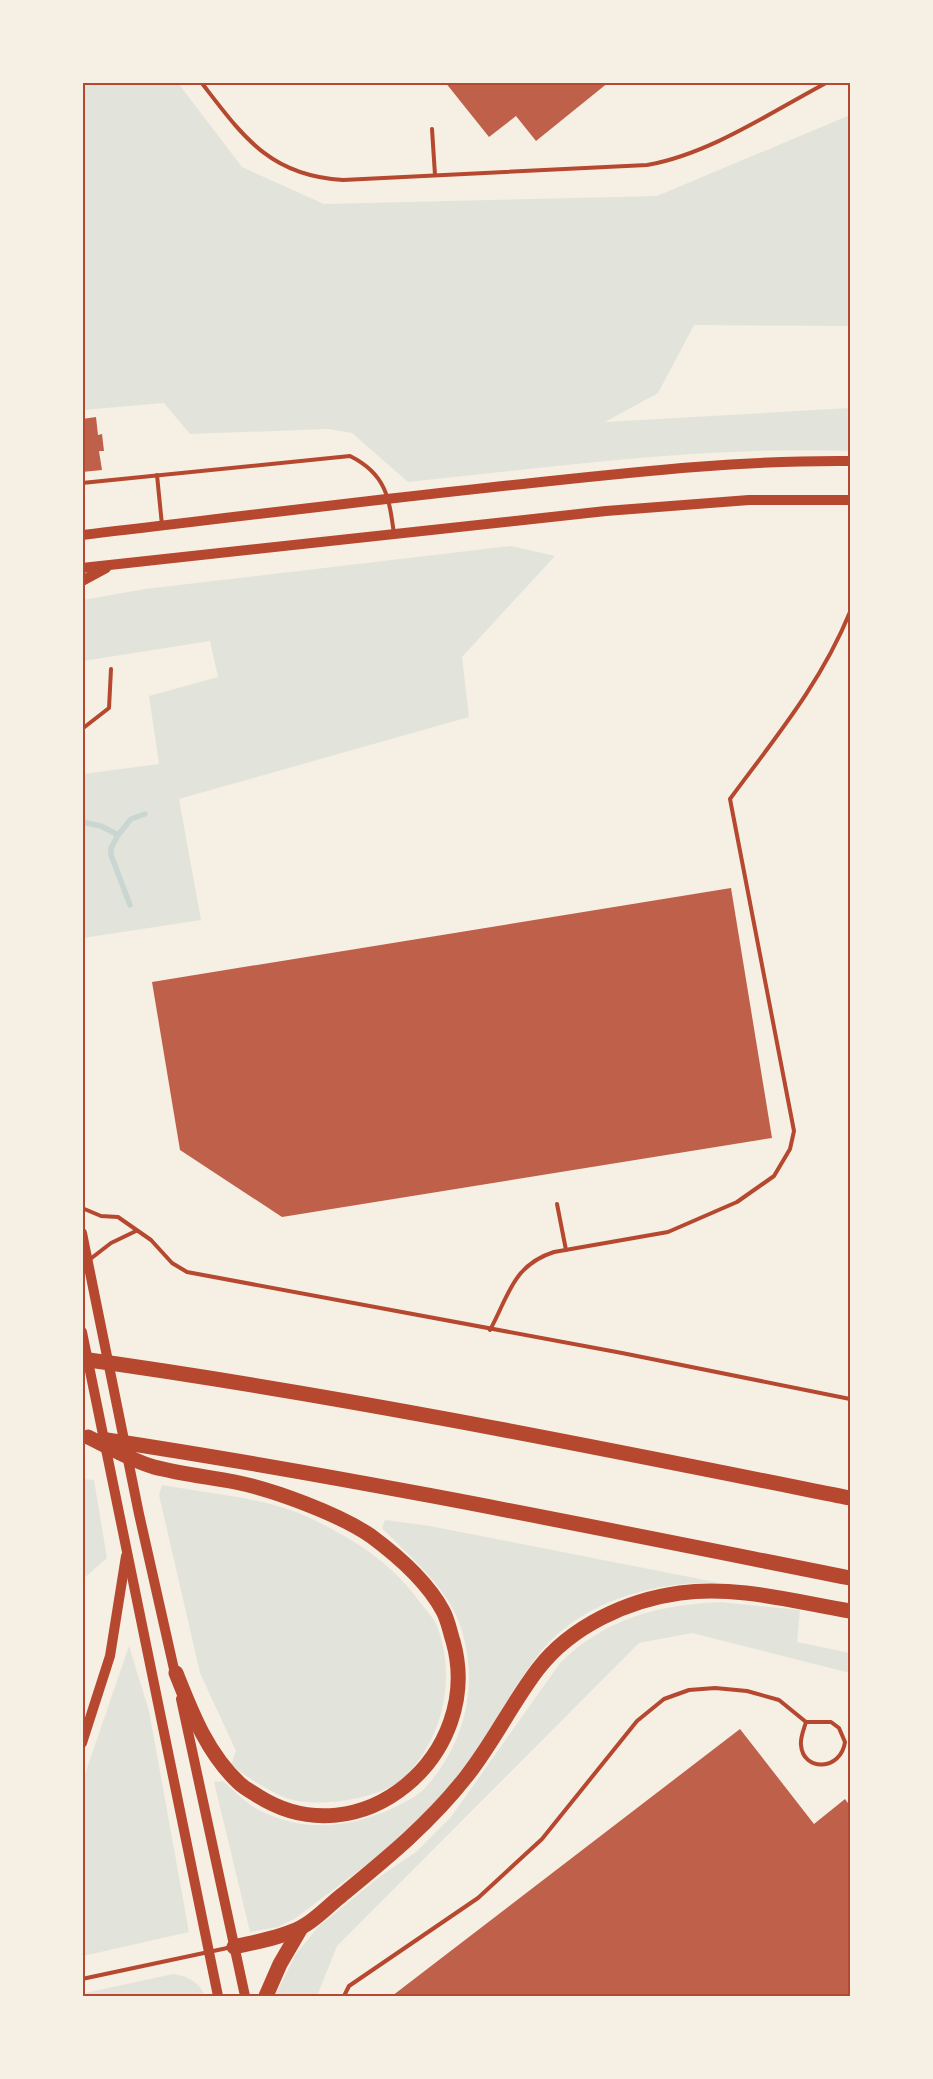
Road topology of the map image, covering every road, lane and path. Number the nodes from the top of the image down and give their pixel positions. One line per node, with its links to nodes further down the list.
1 (200, 82): 4 (lane)
2 (828, 82): 4 (lane)
3 (432, 129): 4 (lane)
4 (435, 175)
5 (850, 461): 8 (main road)
6 (157, 475): 7 (lane); 8 (lane); 10 (lane)
7 (82, 483)
8 (390, 498): 10 (main road); 13 (lane)
9 (850, 500): 13 (main road)
10 (162, 526): 12 (main road)
11 (82, 529): 12 (main road)
12 (127, 530): 14 (main road)
13 (394, 534): 15 (main road)
14 (82, 536)
15 (109, 566): 16 (main road); 17 (main road)
16 (82, 568)
17 (82, 581)
18 (850, 612): 25 (lane)
19 (111, 669): 20 (lane)
20 (82, 729)
21 (558, 1204): 25 (lane)
22 (82, 1208): 23 (lane)
23 (136, 1231): 26 (lane); 27 (lane)
24 (82, 1233): 26 (main road)
25 (566, 1250): 27 (lane)
26 (87, 1262): 36 (main road)
27 (490, 1330): 30 (lane)
28 (82, 1332): 33 (main road)
29 (82, 1359): 32 (highway)
30 (850, 1399)
31 (85, 1437): 34 (highway); 36 (highway)
32 (850, 1498)
33 (127, 1548): 38 (main road); 41 (main road)
34 (850, 1578)
35 (850, 1611): 39 (highway)
36 (176, 1673): 40 (main road)
37 (806, 1722): 37 (lane); 46 (lane)
38 (82, 1743)
39 (301, 1928): 40 (highway); 45 (highway)
40 (234, 1947): 41 (lane); 44 (main road)
41 (208, 1951): 42 (lane); 43 (main road)
42 (82, 1979)
43 (218, 1996)
44 (245, 1996)
45 (266, 1996)
46 (344, 1996)

